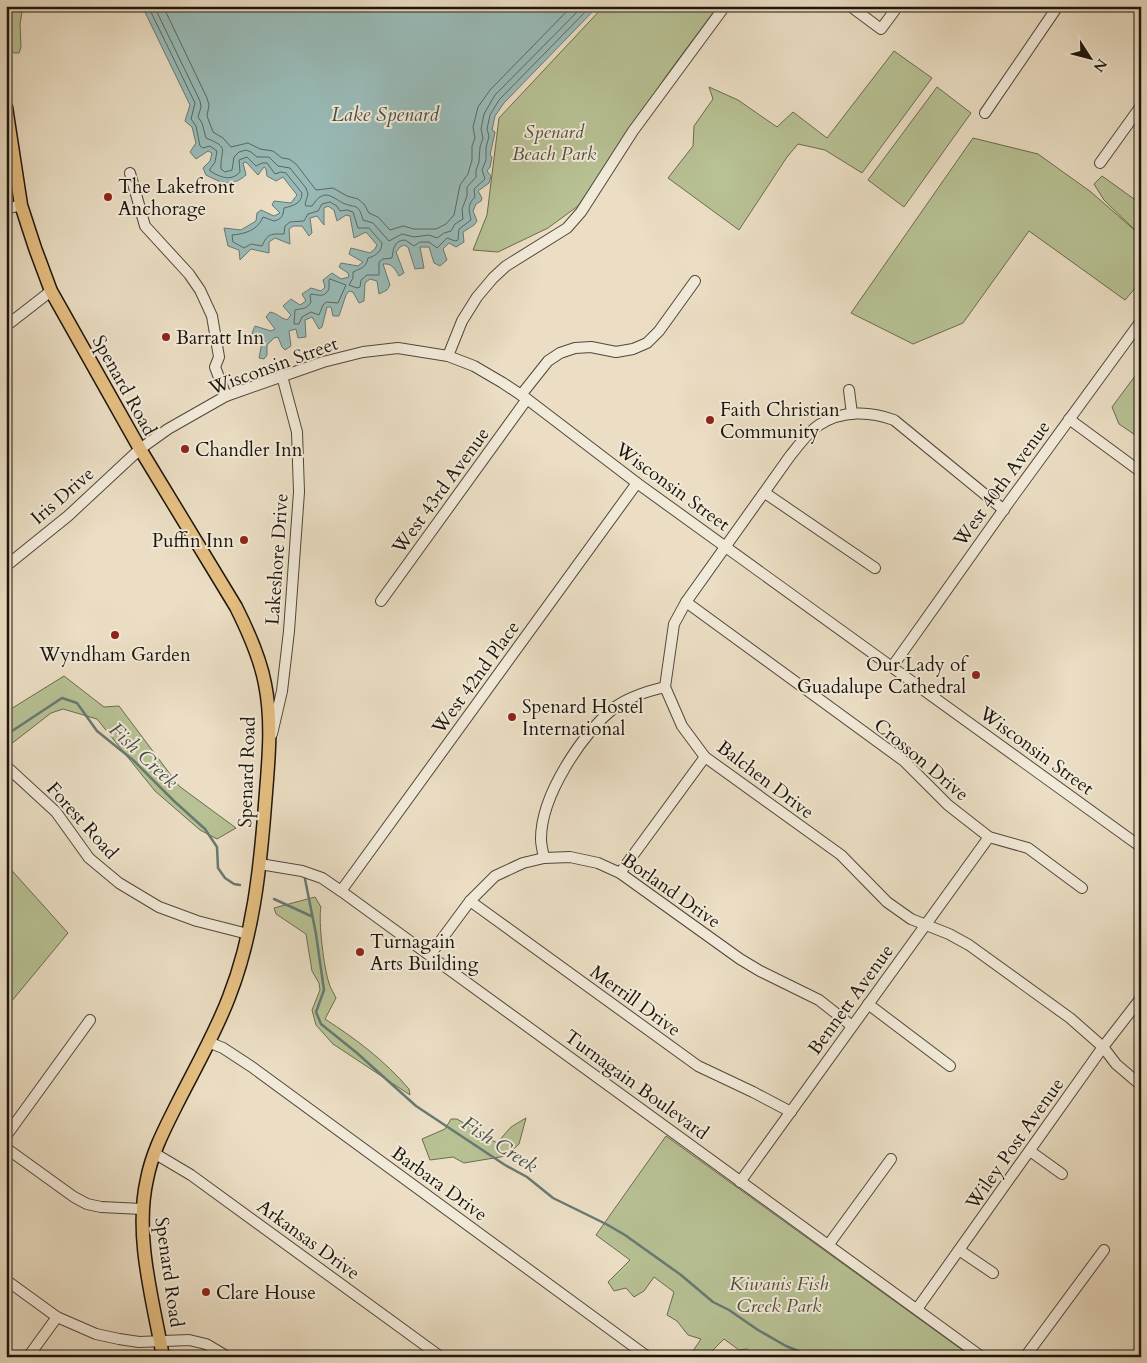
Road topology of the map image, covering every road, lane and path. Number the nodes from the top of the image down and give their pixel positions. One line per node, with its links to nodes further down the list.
1 (725, 6): 17 (street)
2 (850, 6): 3 (street)
3 (898, 6)
4 (1058, 6): 7 (street)
5 (1141, 106): 9 (street)
6 (6, 107): 8 (main road, Spenard Road)
7 (985, 113)
8 (9, 148): 11 (main road, Spenard Road)
9 (1100, 163)
10 (130, 173): 20 (street)
11 (22, 205): 12 (street); 14 (main road, Spenard Road)
12 (6, 208)
13 (695, 281): 21 (street, West 43rd Avenue)
14 (51, 291): 16 (street); 24 (main road, Spenard Road)
15 (1141, 321): 23 (street, West 40th Avenue)
16 (6, 326)
17 (448, 356): 18 (street, Wisconsin Street); 21 (street, Wisconsin Street)
18 (282, 376): 20 (street, Wisconsin Street); 36 (street, Lakeshore Drive)
19 (849, 390): 22 (street)
20 (226, 396): 24 (street, Wisconsin Street)
21 (524, 397): 26 (street, Wisconsin Street); 32 (street, West 43rd Avenue)
22 (852, 414): 27 (street); 28 (street)
23 (1069, 419): 25 (street); 28 (street, West 40th Avenue)
24 (140, 449): 30 (street, Iris Drive); 37 (main road, Spenard Road)
25 (1141, 472)
26 (637, 482): 29 (street, Wisconsin Street); 47 (street, West 42nd Place)
27 (765, 493): 29 (street); 31 (street)
28 (1004, 510): 34 (street, West 40th Avenue)
29 (726, 547): 33 (street); 34 (street, Wisconsin Street)
30 (6, 566)
31 (875, 568)
32 (381, 601)
33 (686, 602): 35 (street); 41 (street, Crosson Drive)
34 (892, 667): 42 (street, Wisconsin Street)
35 (665, 687): 39 (street, Balchen Drive); 43 (street)
36 (282, 691): 37 (street); 38 (street, Lakeshore Drive)
37 (266, 693): 38 (main road, Spenard Road)
38 (270, 744): 44 (main road, Spenard Road)
39 (705, 757): 45 (street); 49 (street, Balchen Drive)
40 (6, 766): 50 (street, Forest Road)
41 (989, 837): 46 (street); 49 (street, Bennett Avenue)
42 (1141, 847)
43 (544, 858): 45 (street, Borland Drive); 48 (street, Borland Drive)
44 (260, 864): 47 (street, Turnagain Boulevard); 50 (main road, Spenard Road)
45 (620, 873): 55 (street, Borland Drive)
46 (1082, 888)
47 (341, 891): 51 (street, Turnagain Boulevard)
48 (470, 901): 51 (street, Borland Drive); 60 (street, Merrill Drive)
49 (925, 926): 53 (street, Bennett Avenue); 57 (street, Balchen Drive)
50 (248, 934): 56 (main road, Spenard Road)
51 (430, 955): 67 (street, Turnagain Boulevard)
52 (1141, 998): 57 (street, Wiley Post Avenue)
53 (868, 1004): 55 (street, Bennett Avenue); 58 (street)
54 (90, 1020): 61 (street)
55 (852, 1026): 60 (street, Bennett Avenue)
56 (208, 1042): 64 (main road, Spenard Road); 81 (street, Barbara Drive)
57 (1104, 1047): 59 (street, Balchen Drive); 63 (street, Wiley Post Avenue)
58 (950, 1066)
59 (1137, 1082)
60 (791, 1112): 67 (street, Bennett Avenue)
61 (6, 1136)
62 (6, 1148): 68 (street)
63 (1030, 1151): 66 (street); 70 (street, Wiley Post Avenue)
64 (154, 1153): 68 (main road, Spenard Road); 80 (street, Arkansas Drive)
65 (891, 1159): 69 (street)
66 (1062, 1174)
67 (740, 1182): 69 (street, Turnagain Boulevard)
68 (142, 1209): 76 (main road, Spenard Road)
69 (829, 1244): 74 (street, Turnagain Boulevard)
70 (959, 1250): 72 (street); 74 (street, Wiley Post Avenue)
71 (1104, 1250): 83 (street)
72 (993, 1273)
73 (6, 1280): 75 (street)
74 (917, 1309): 82 (street, Turnagain Boulevard)
75 (57, 1317): 76 (street); 77 (street)
76 (160, 1342): 78 (main road, Spenard Road); 79 (street)
77 (28, 1357)
78 (163, 1357)
79 (228, 1357)
80 (441, 1357)
81 (648, 1357)
82 (982, 1357)
83 (1025, 1357)

